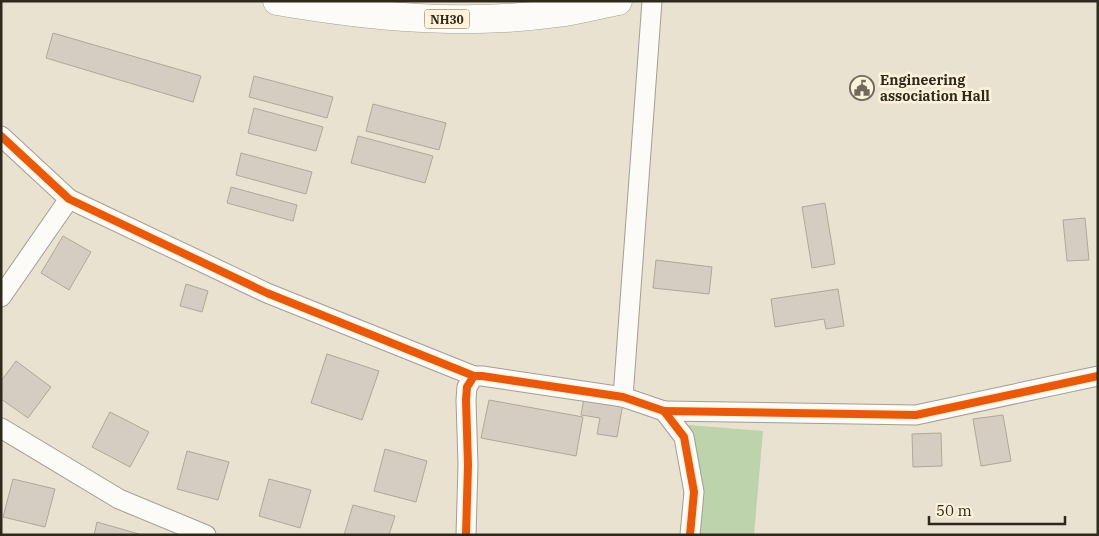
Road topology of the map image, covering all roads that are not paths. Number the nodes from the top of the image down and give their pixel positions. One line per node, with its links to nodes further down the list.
1 (277, 1): 2 (highway, NH30)
2 (618, 1)
3 (652, 1): 9 (street)
4 (1, 136): 5 (street)
5 (69, 199): 6 (street); 7 (street)
6 (1, 297)
7 (474, 376): 9 (street); 13 (street)
8 (1098, 376): 10 (street)
9 (623, 397): 10 (street)
10 (664, 411): 14 (street)
11 (1, 428): 12 (street)
12 (206, 535)
13 (466, 535)
14 (690, 535)

